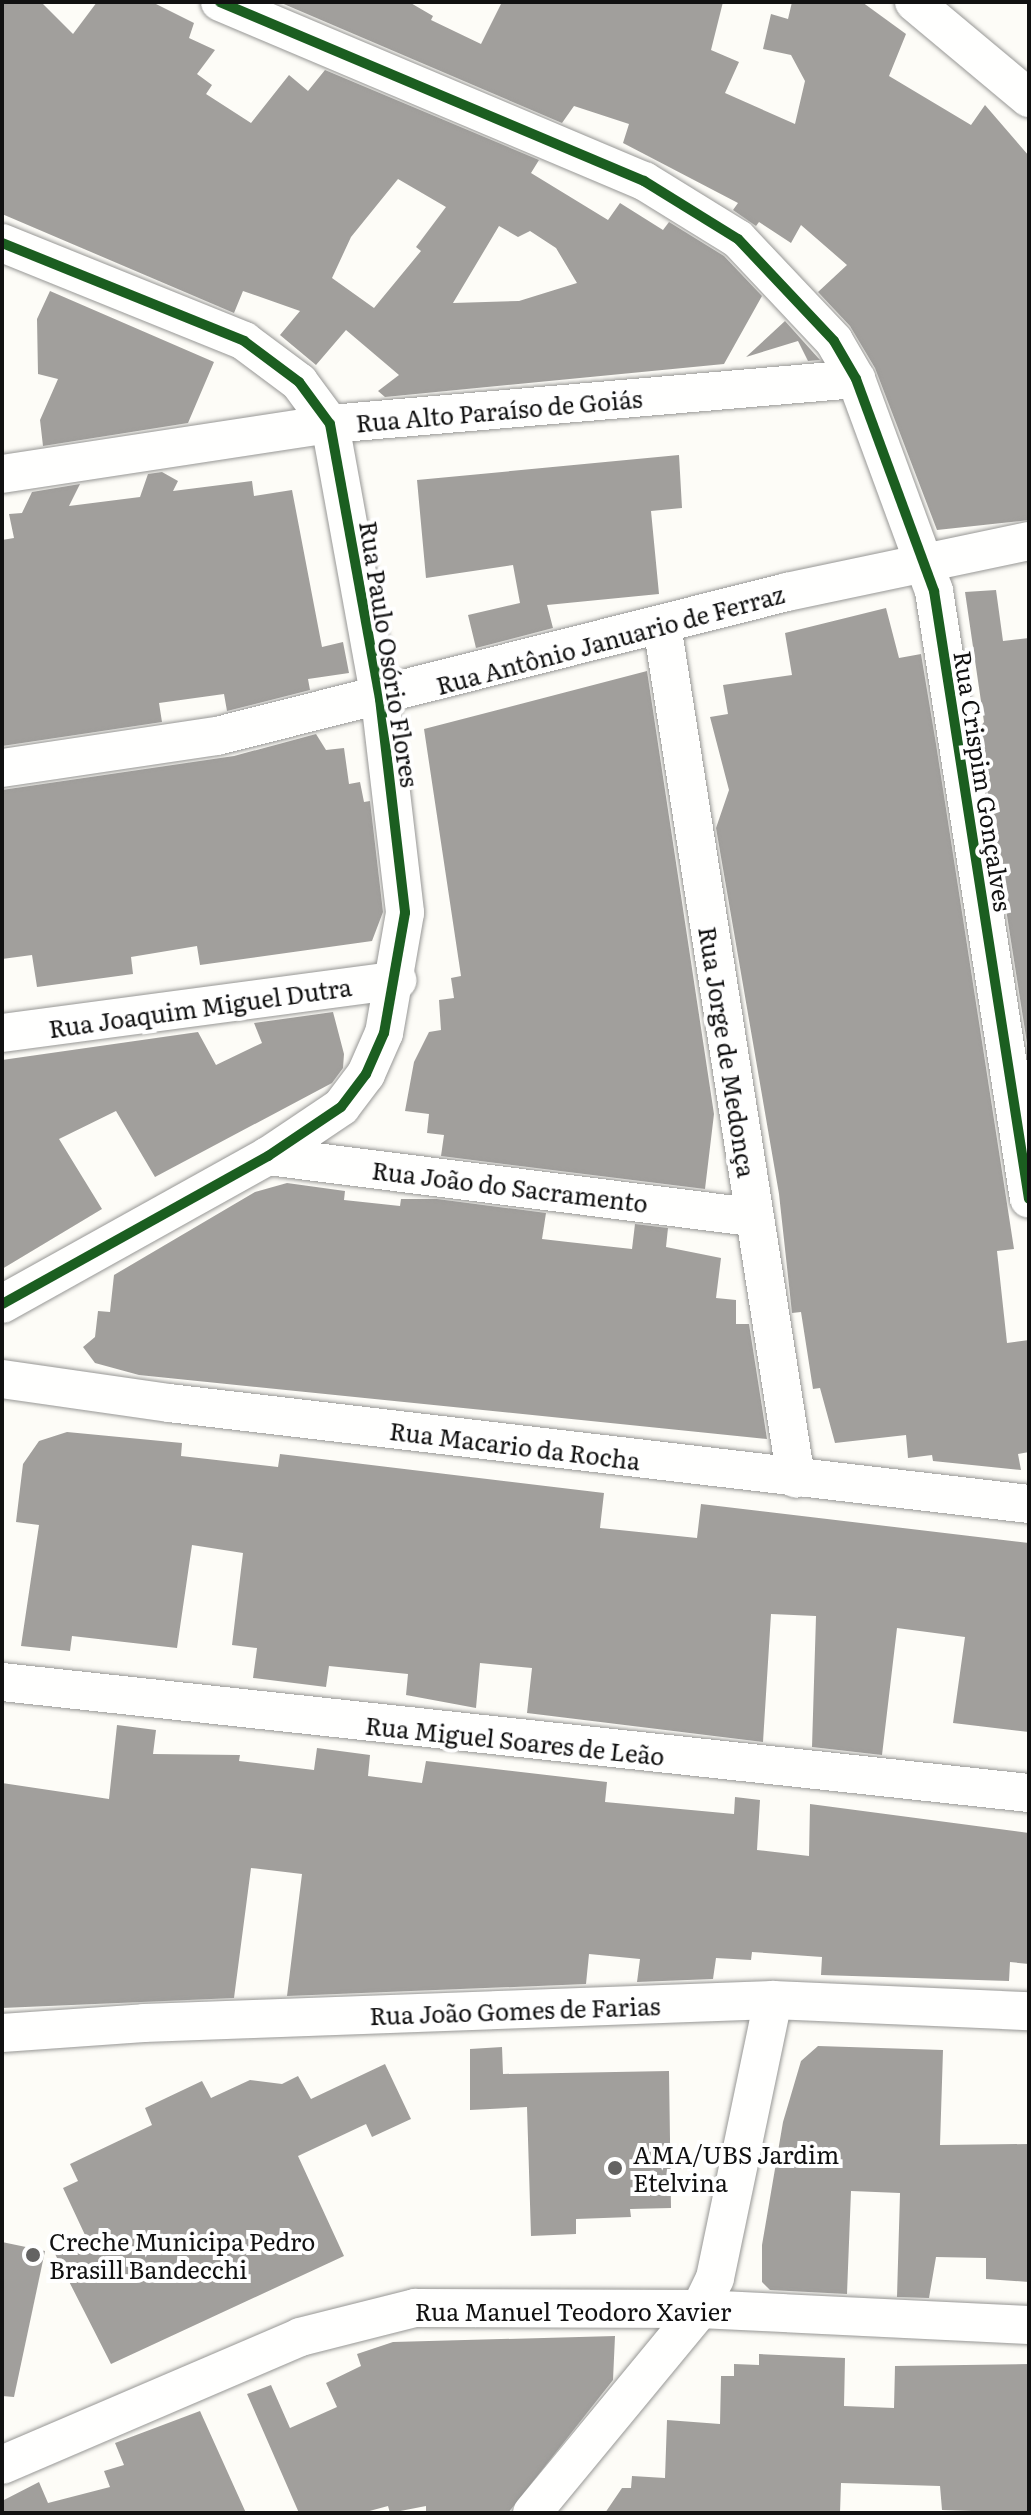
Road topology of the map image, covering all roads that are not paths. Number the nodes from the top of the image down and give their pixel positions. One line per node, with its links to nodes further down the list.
1 (220, 2): 5 (street, Rua Crispim Gonçalves)
2 (914, 2): 3 (street)
3 (1029, 98)
4 (2, 243): 6 (street, Rua Paulo Osório Flores)
5 (856, 379): 6 (street, Rua Alto Paraíso de Goiás); 9 (street, Rua Crispim Gonçalves)
6 (330, 424): 7 (street, Rua Alto Paraíso de Goiás); 11 (street, Rua Paulo Osório Flores)
7 (2, 474)
8 (1029, 541): 9 (street, Rua Antônio Januario de Ferraz)
9 (925, 560): 10 (street, Rua Antônio Januario de Ferraz); 16 (street, Rua Crispim Gonçalves)
10 (662, 625): 11 (street, Rua Antônio Januario de Ferraz); 17 (street, Rua Jorge de Medonça)
11 (380, 699): 12 (street, Rua Antônio Januario de Ferraz); 13 (street, Rua Paulo Osório Flores)
12 (2, 768)
13 (397, 980): 14 (street, Rua Joaquim Miguel Dutra); 15 (street, Rua Paulo Osório Flores)
14 (2, 1033)
15 (268, 1156): 17 (street, Rua João do Sacramento); 18 (street, Rua Paulo Osório Flores)
16 (1029, 1199)
17 (753, 1217): 20 (street, Rua Jorge de Medonça)
18 (2, 1304)
19 (2, 1379): 20 (street, Rua Macario da Rocha)
20 (796, 1479): 21 (street, Rua Macario da Rocha)
21 (1029, 1504)
22 (2, 1682): 23 (street, Rua Miguel Soares de Leão)
23 (1029, 1793)
24 (773, 2000): 25 (street, Rua João Gomes de Farias); 26 (street, Rua João Gomes de Farias); 27 (street)
25 (1029, 2011)
26 (2, 2033)
27 (700, 2309): 28 (street, Rua Manuel Teodoro Xavier); 29 (street, Rua Manuel Teodoro Xavier); 30 (street)
28 (1029, 2325)
29 (2, 2465)
30 (532, 2513)

